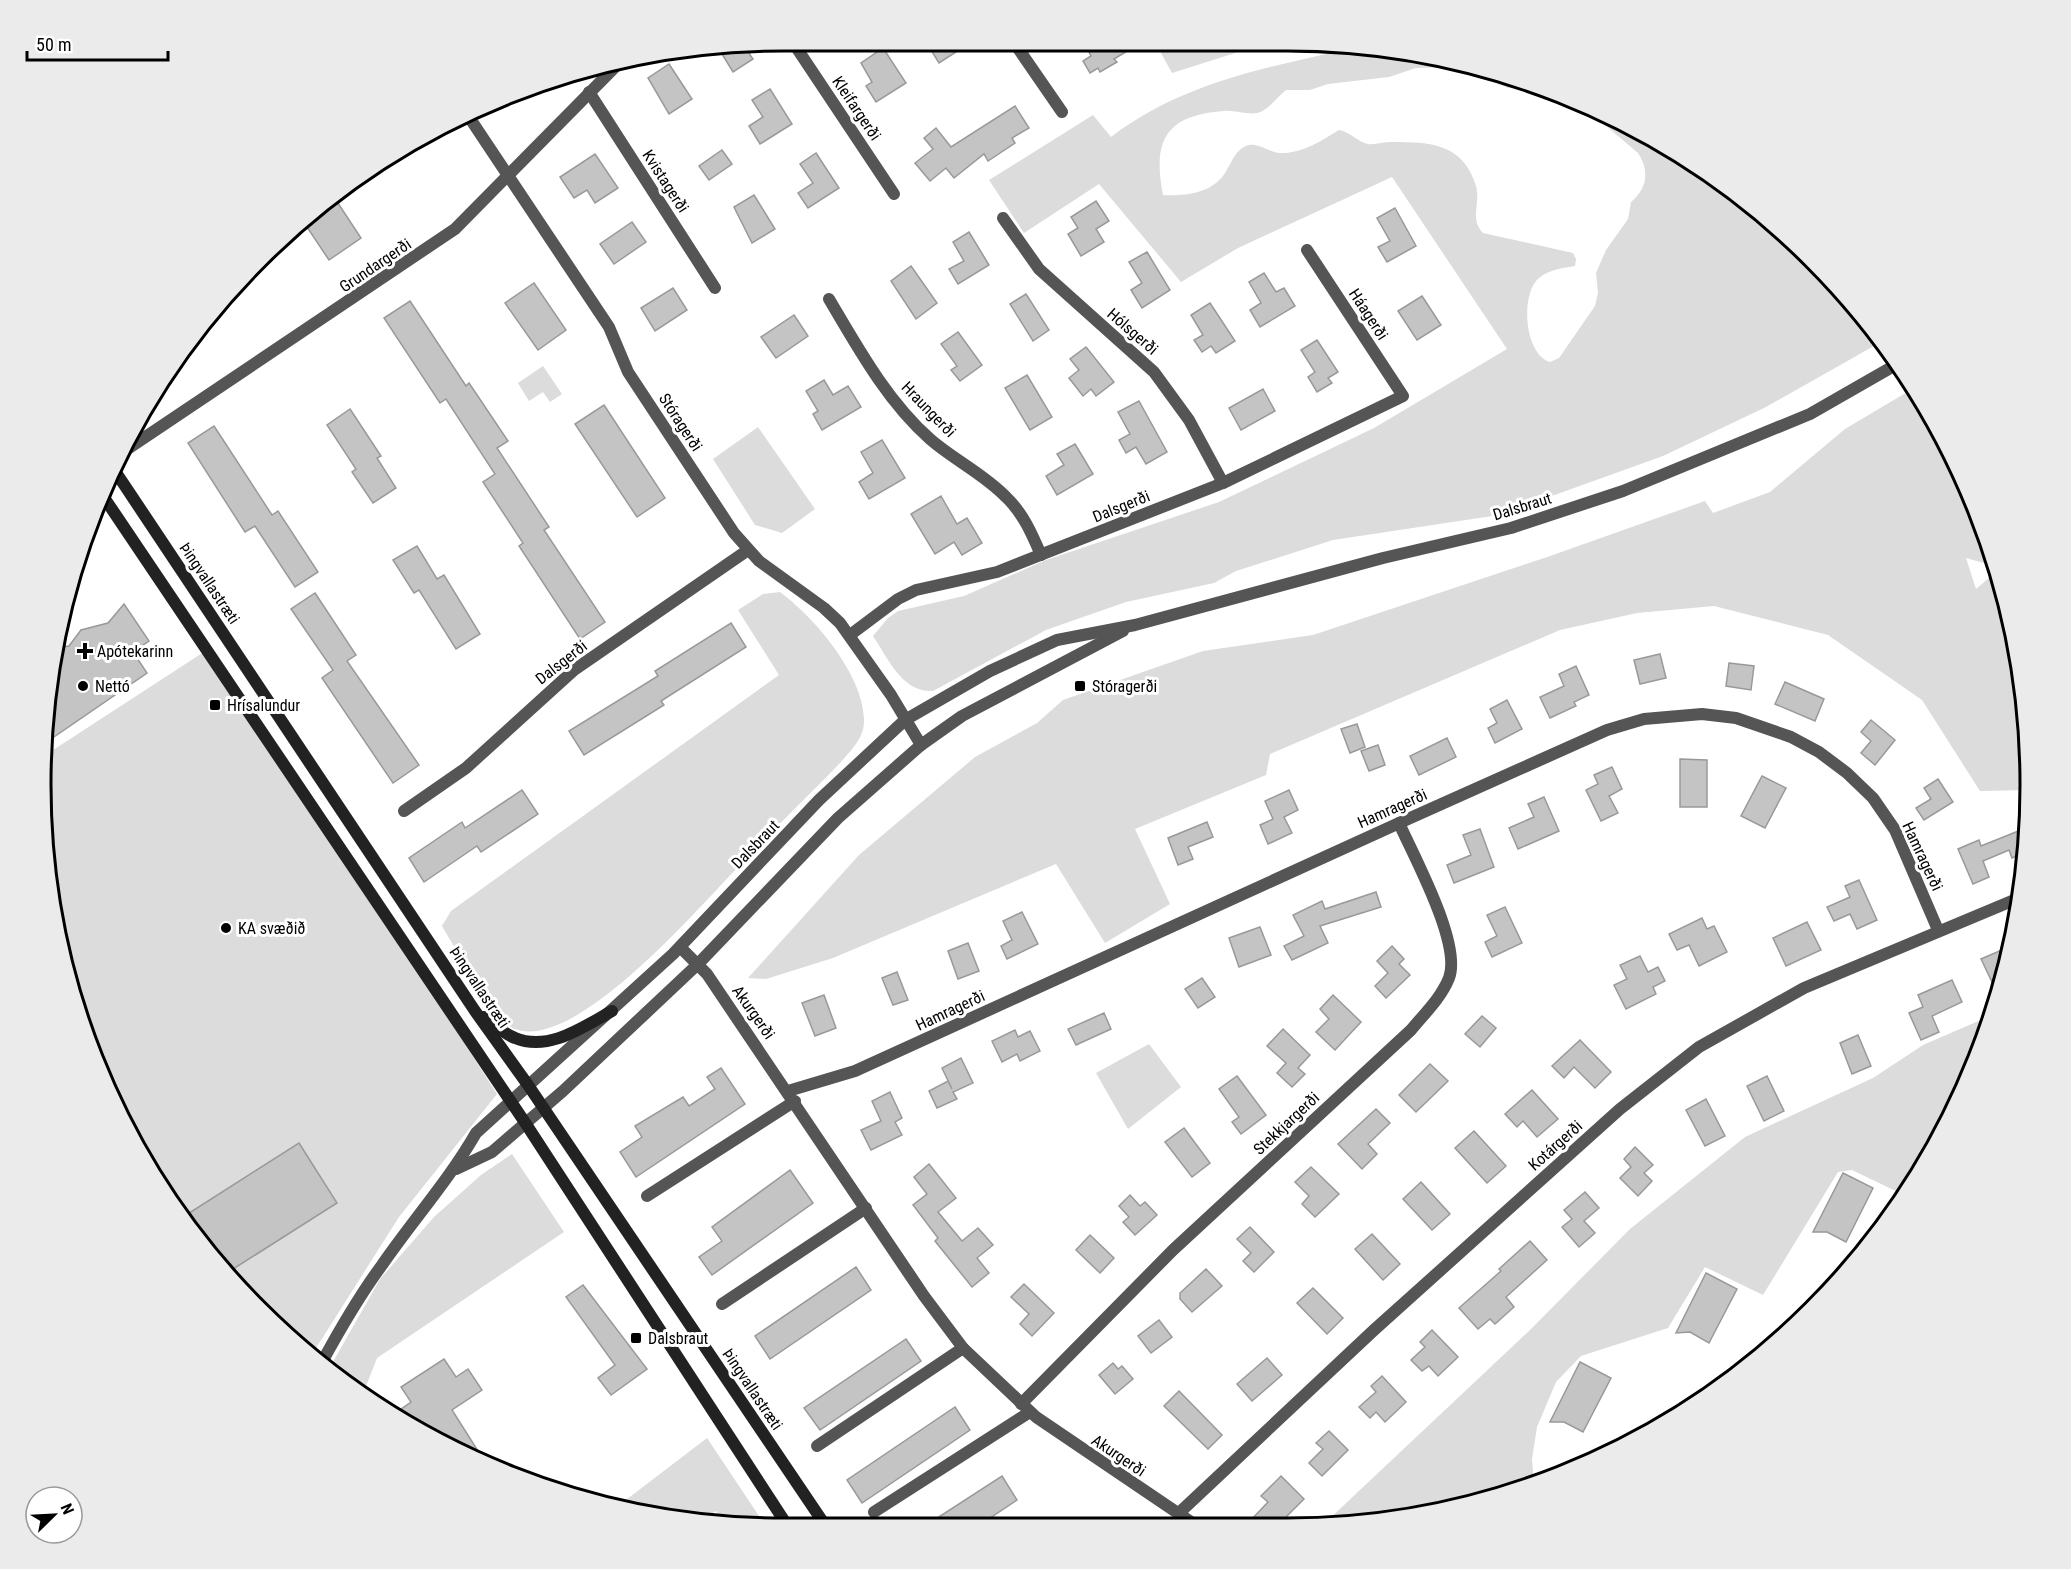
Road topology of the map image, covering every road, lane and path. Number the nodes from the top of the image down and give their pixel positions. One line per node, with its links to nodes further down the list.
1 (799, 51): 8 (street, Kleifargerði)
2 (1020, 51): 5 (street)
3 (609, 73): 4 (street, Grundargerði)
4 (589, 92): 7 (street, Grundargerði); 11 (street, Kvistagerði)
5 (1062, 112)
6 (472, 122): 7 (street, Stóragerði)
7 (508, 178): 15 (street, Grundargerði); 19 (street, Stóragerði)
8 (894, 194)
9 (1003, 218): 17 (street, Hólsgerði)
10 (1308, 250): 14 (street, Háagerði)
11 (715, 288)
12 (829, 299): 20 (street, Hraungerði)
13 (1890, 368): 21 (street, Dalsbraut)
14 (1403, 396): 17 (street, Dalsgerði)
15 (136, 444)
16 (119, 477): 31 (main road, Þingvallastræti)
17 (1223, 483): 20 (street, Dalsgerði)
18 (108, 502): 35 (main road)
19 (748, 550): 22 (street, Stóragerði); 25 (street, Dalsgerði)
20 (1041, 555): 22 (street, Dalsgerði)
21 (1135, 625): 23 (street, Dalsbraut); 24 (street, Dalsbraut)
22 (850, 634): 23 (street, Stóragerði)
23 (905, 720): 24 (street, Stóragerði); 29 (street, Dalsbraut)
24 (921, 745): 30 (street, Dalsbraut)
25 (404, 811)
26 (1399, 823): 28 (street, Hamragerði); 34 (street, Hamragerði); 44 (street, Stekkjargerði)
27 (2010, 901): 28 (street, Kotárgerði)
28 (1938, 930): 47 (street, Kotárgerði)
29 (680, 947): 30 (street, Akurgerði); 32 (street, Dalsbraut)
30 (698, 964): 34 (street, Akurgerði); 36 (street, Dalsbraut)
31 (475, 1011): 32 (main road); 33 (main road, Þingvallastræti)
32 (612, 1011): 33 (street, Dalsbraut)
33 (528, 1085): 35 (street, Dalsbraut); 36 (main road, Þingvallastræti)
34 (792, 1096): 39 (street); 40 (street, Akurgerði)
35 (510, 1100): 37 (main road); 38 (street, Dalsbraut)
36 (544, 1108): 37 (street, Dalsbraut); 49 (main road, Þingvallastræti)
37 (526, 1124): 38 (street, Dalsbraut); 48 (main road)
38 (455, 1170): 43 (street, Dalsbraut)
39 (647, 1196)
40 (866, 1208): 41 (street); 42 (street, Akurgerði)
41 (722, 1304)
42 (963, 1348): 44 (street, Akurgerði); 45 (street)
43 (325, 1356)
44 (1025, 1408): 46 (street); 47 (street, Akurgerði)
45 (817, 1446)
46 (874, 1512)
47 (1179, 1514): 50 (street, Akurgerði)
48 (782, 1518)
49 (820, 1518)
50 (1185, 1518)

